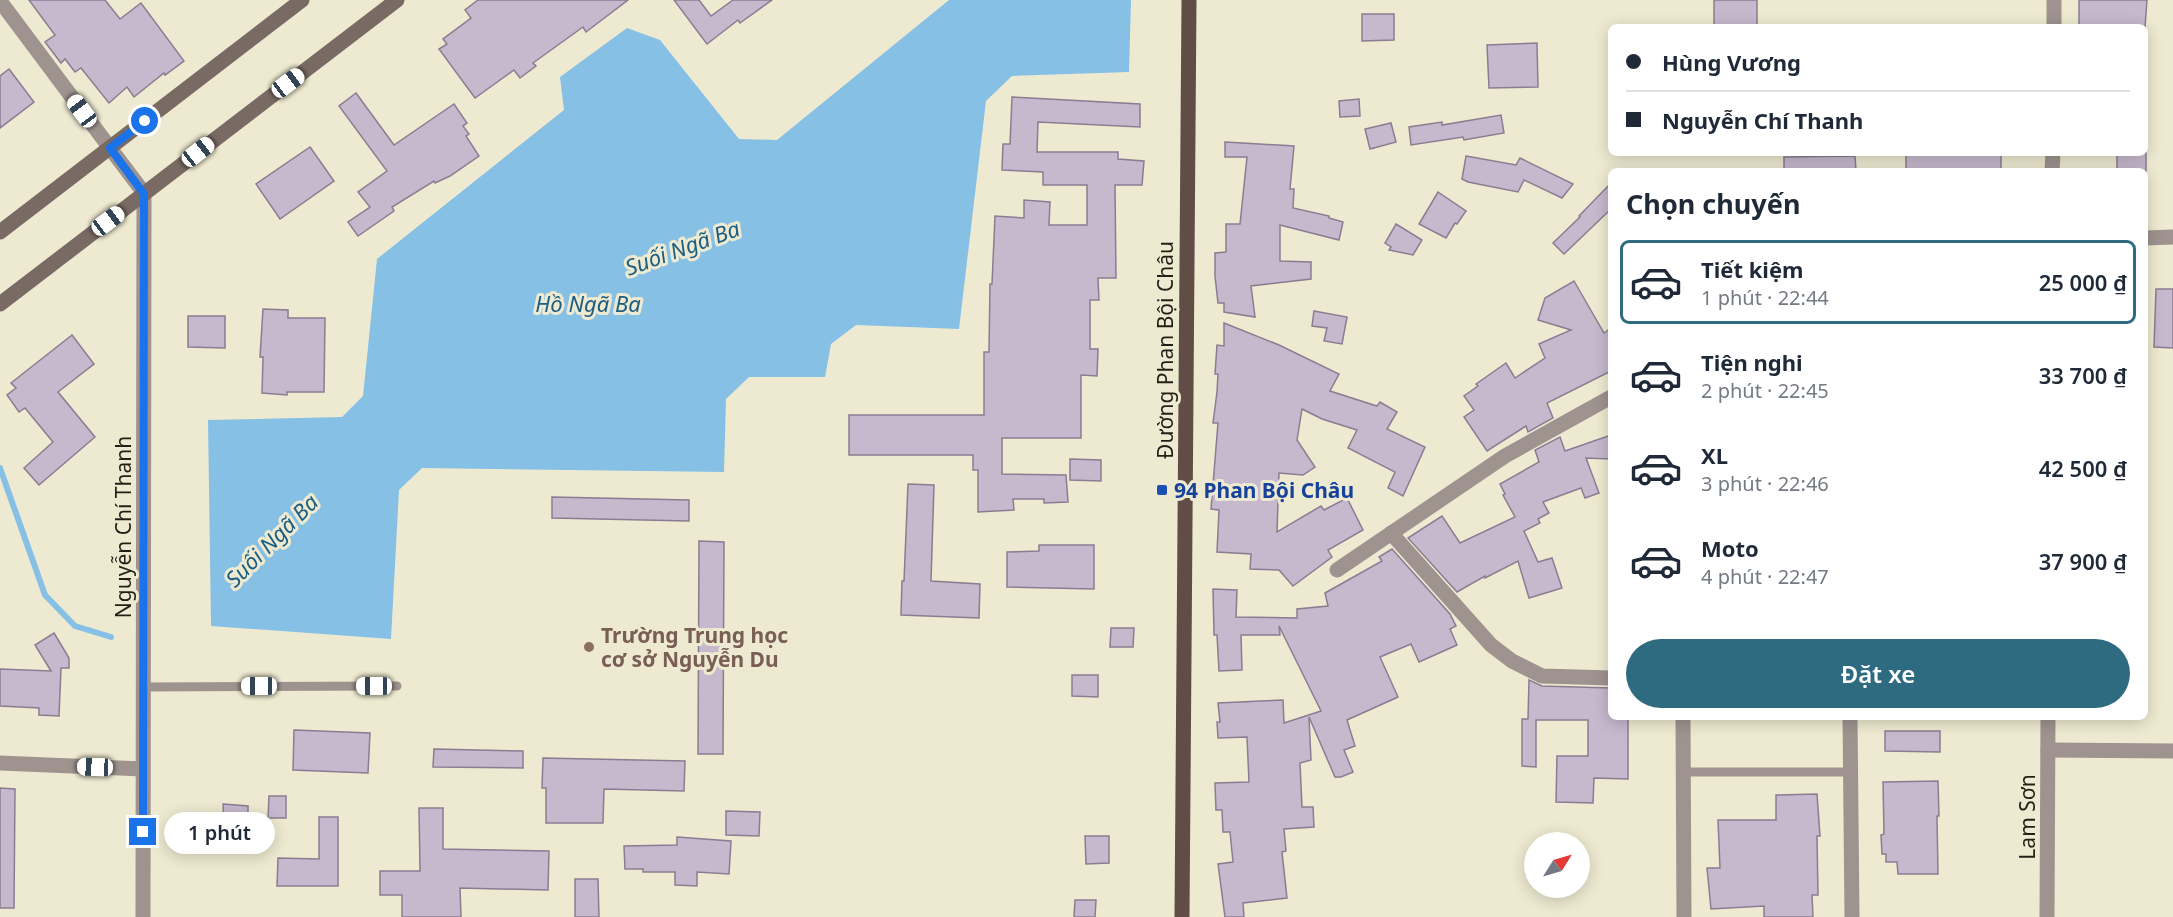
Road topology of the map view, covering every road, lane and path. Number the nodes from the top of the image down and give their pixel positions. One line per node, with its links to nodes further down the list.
1 (302, 0): 7 (main road)
2 (397, 0): 8 (main road)
3 (1189, 0): 29 (main road, Đường Phan Bội Châu)
4 (2054, 0): 6 (street)
5 (0, 1): 7 (street)
6 (2054, 24)
7 (110, 148): 8 (street); 9 (main road)
8 (144, 194): 12 (main road); 18 (street, Nguyễn Chí Thanh)
9 (0, 232)
10 (2173, 237): 11 (street)
11 (2148, 238)
12 (0, 304)
13 (1608, 399): 14 (street)
14 (1391, 532): 15 (street); 16 (street)
15 (1337, 570)
16 (1608, 678)
17 (397, 686): 18 (lane)
18 (143, 687): 25 (street, Nguyễn Chí Thanh)
19 (1683, 720): 26 (street)
20 (1850, 720): 27 (street)
21 (2048, 720): 22 (street, Lam Sơn)
22 (2048, 750): 23 (street); 32 (street, Lam Sơn)
23 (2173, 751)
24 (0, 764): 25 (street)
25 (143, 769): 28 (street, Nguyễn Chí Thanh)
26 (1683, 772): 27 (lane); 30 (street)
27 (1851, 772): 31 (street)
28 (143, 917)
29 (1182, 917)
30 (1684, 917)
31 (1852, 917)
32 (2047, 917)

